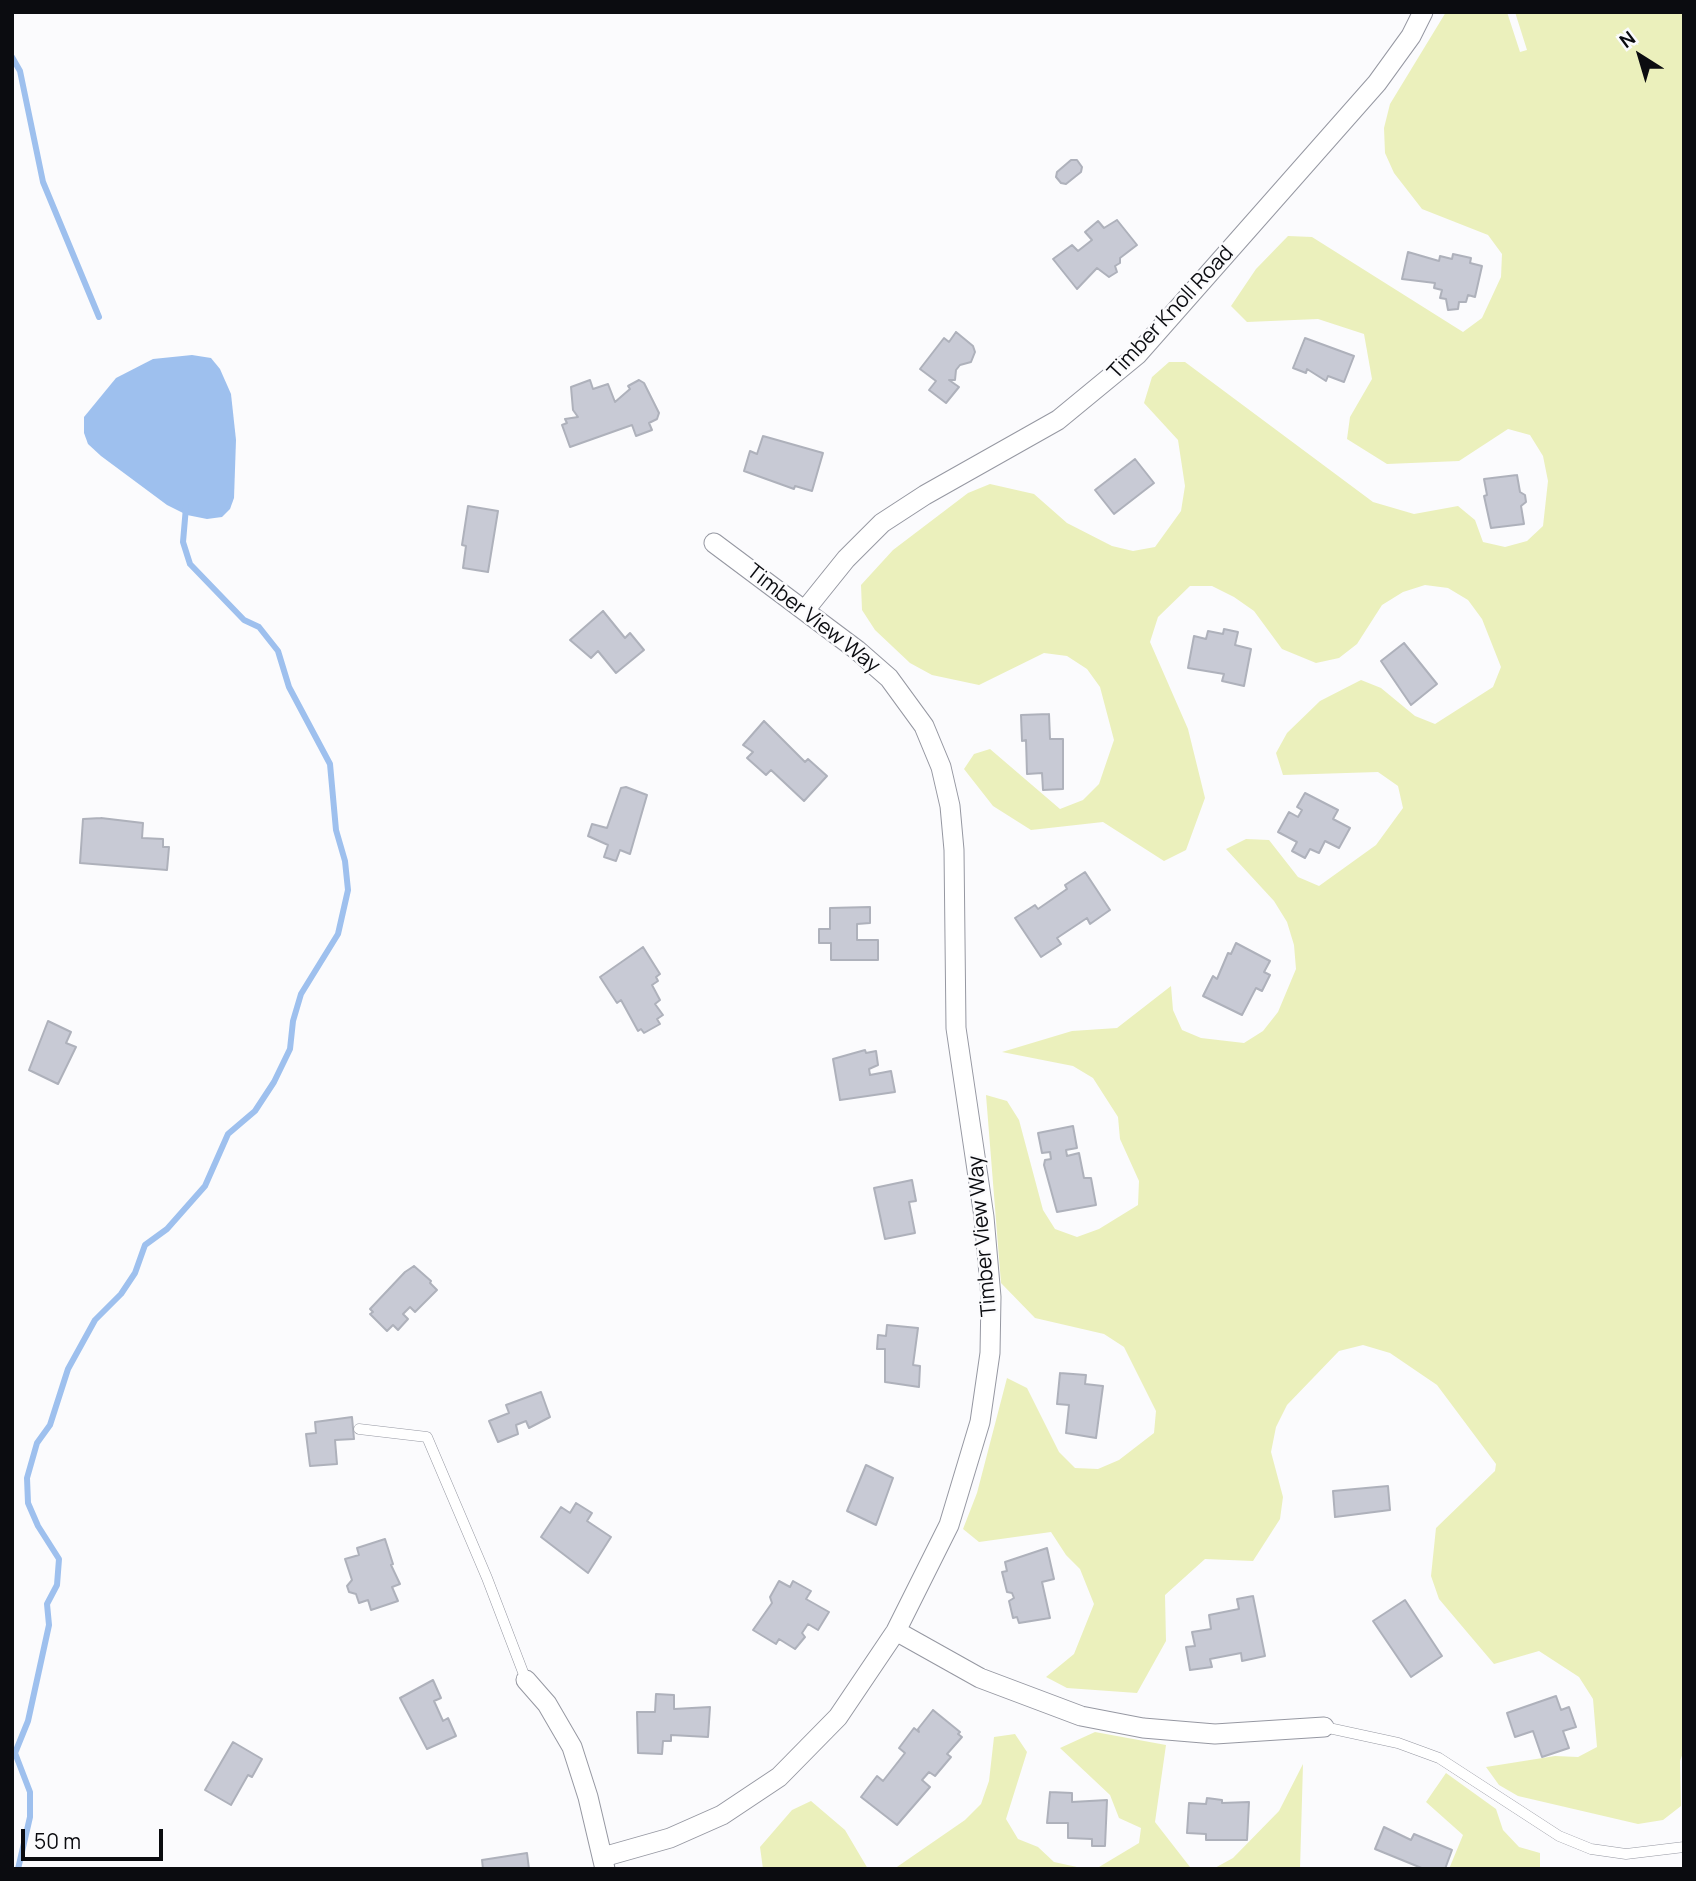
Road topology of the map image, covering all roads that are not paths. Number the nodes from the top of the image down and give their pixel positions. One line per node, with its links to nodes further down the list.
1 (1423, 12): 3 (street, Timber Knoll Road)
2 (714, 543): 3 (street, Timber View Way)
3 (805, 610): 5 (street, Timber View Way)
4 (359, 1429): 6 (lane)
5 (896, 1631): 7 (street); 9 (street, Timber View Way)
6 (526, 1680): 9 (street)
7 (1324, 1727): 8 (lane)
8 (1684, 1847)
9 (604, 1863)

